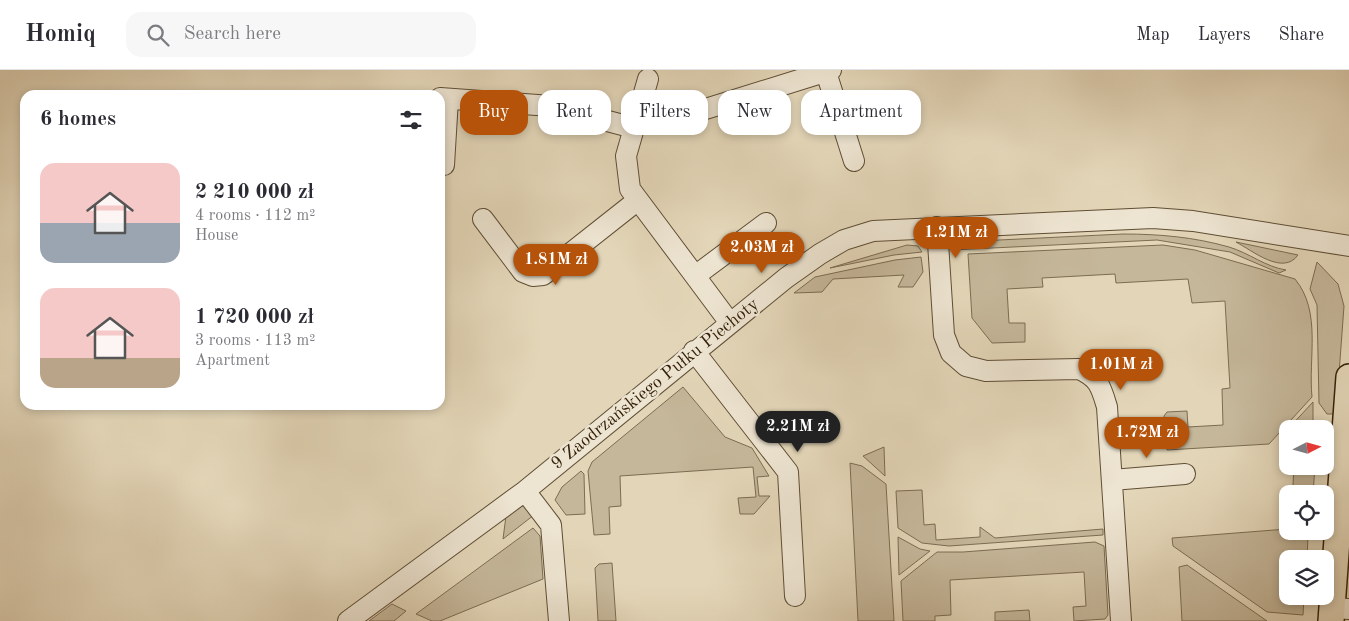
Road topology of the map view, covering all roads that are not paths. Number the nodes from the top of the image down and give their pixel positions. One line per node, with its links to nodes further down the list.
1 (829, 71): 5 (street); 8 (street)
2 (648, 79): 3 (street)
3 (645, 90)
4 (445, 98): 6 (street)
5 (708, 108)
6 (621, 125)
7 (632, 135): 9 (street)
8 (854, 161)
9 (638, 200): 10 (street); 14 (street)
10 (483, 219)
11 (766, 223): 14 (street)
12 (937, 227): 13 (street, 9 Zaodrzańskiego Pułku Piechoty); 15 (street, 9 Zaodrzańskiego Pułku Piechoty); 20 (street)
13 (1349, 246)
14 (695, 276): 15 (street)
15 (730, 323): 16 (street, 9 Zaodrzańskiego Pułku Piechoty)
16 (694, 351): 21 (street, 9 Zaodrzańskiego Pułku Piechoty); 23 (street)
17 (1349, 376): 19 (main road)
18 (1185, 474): 20 (street)
19 (1345, 474): 22 (main road)
20 (1112, 480): 27 (street)
21 (524, 491): 25 (street, 9 Zaodrzańskiego Pułku Piechoty); 26 (street)
22 (1343, 557): 24 (main road)
23 (796, 596)
24 (1338, 613)
25 (348, 621)
26 (559, 621)
27 (1121, 621)

